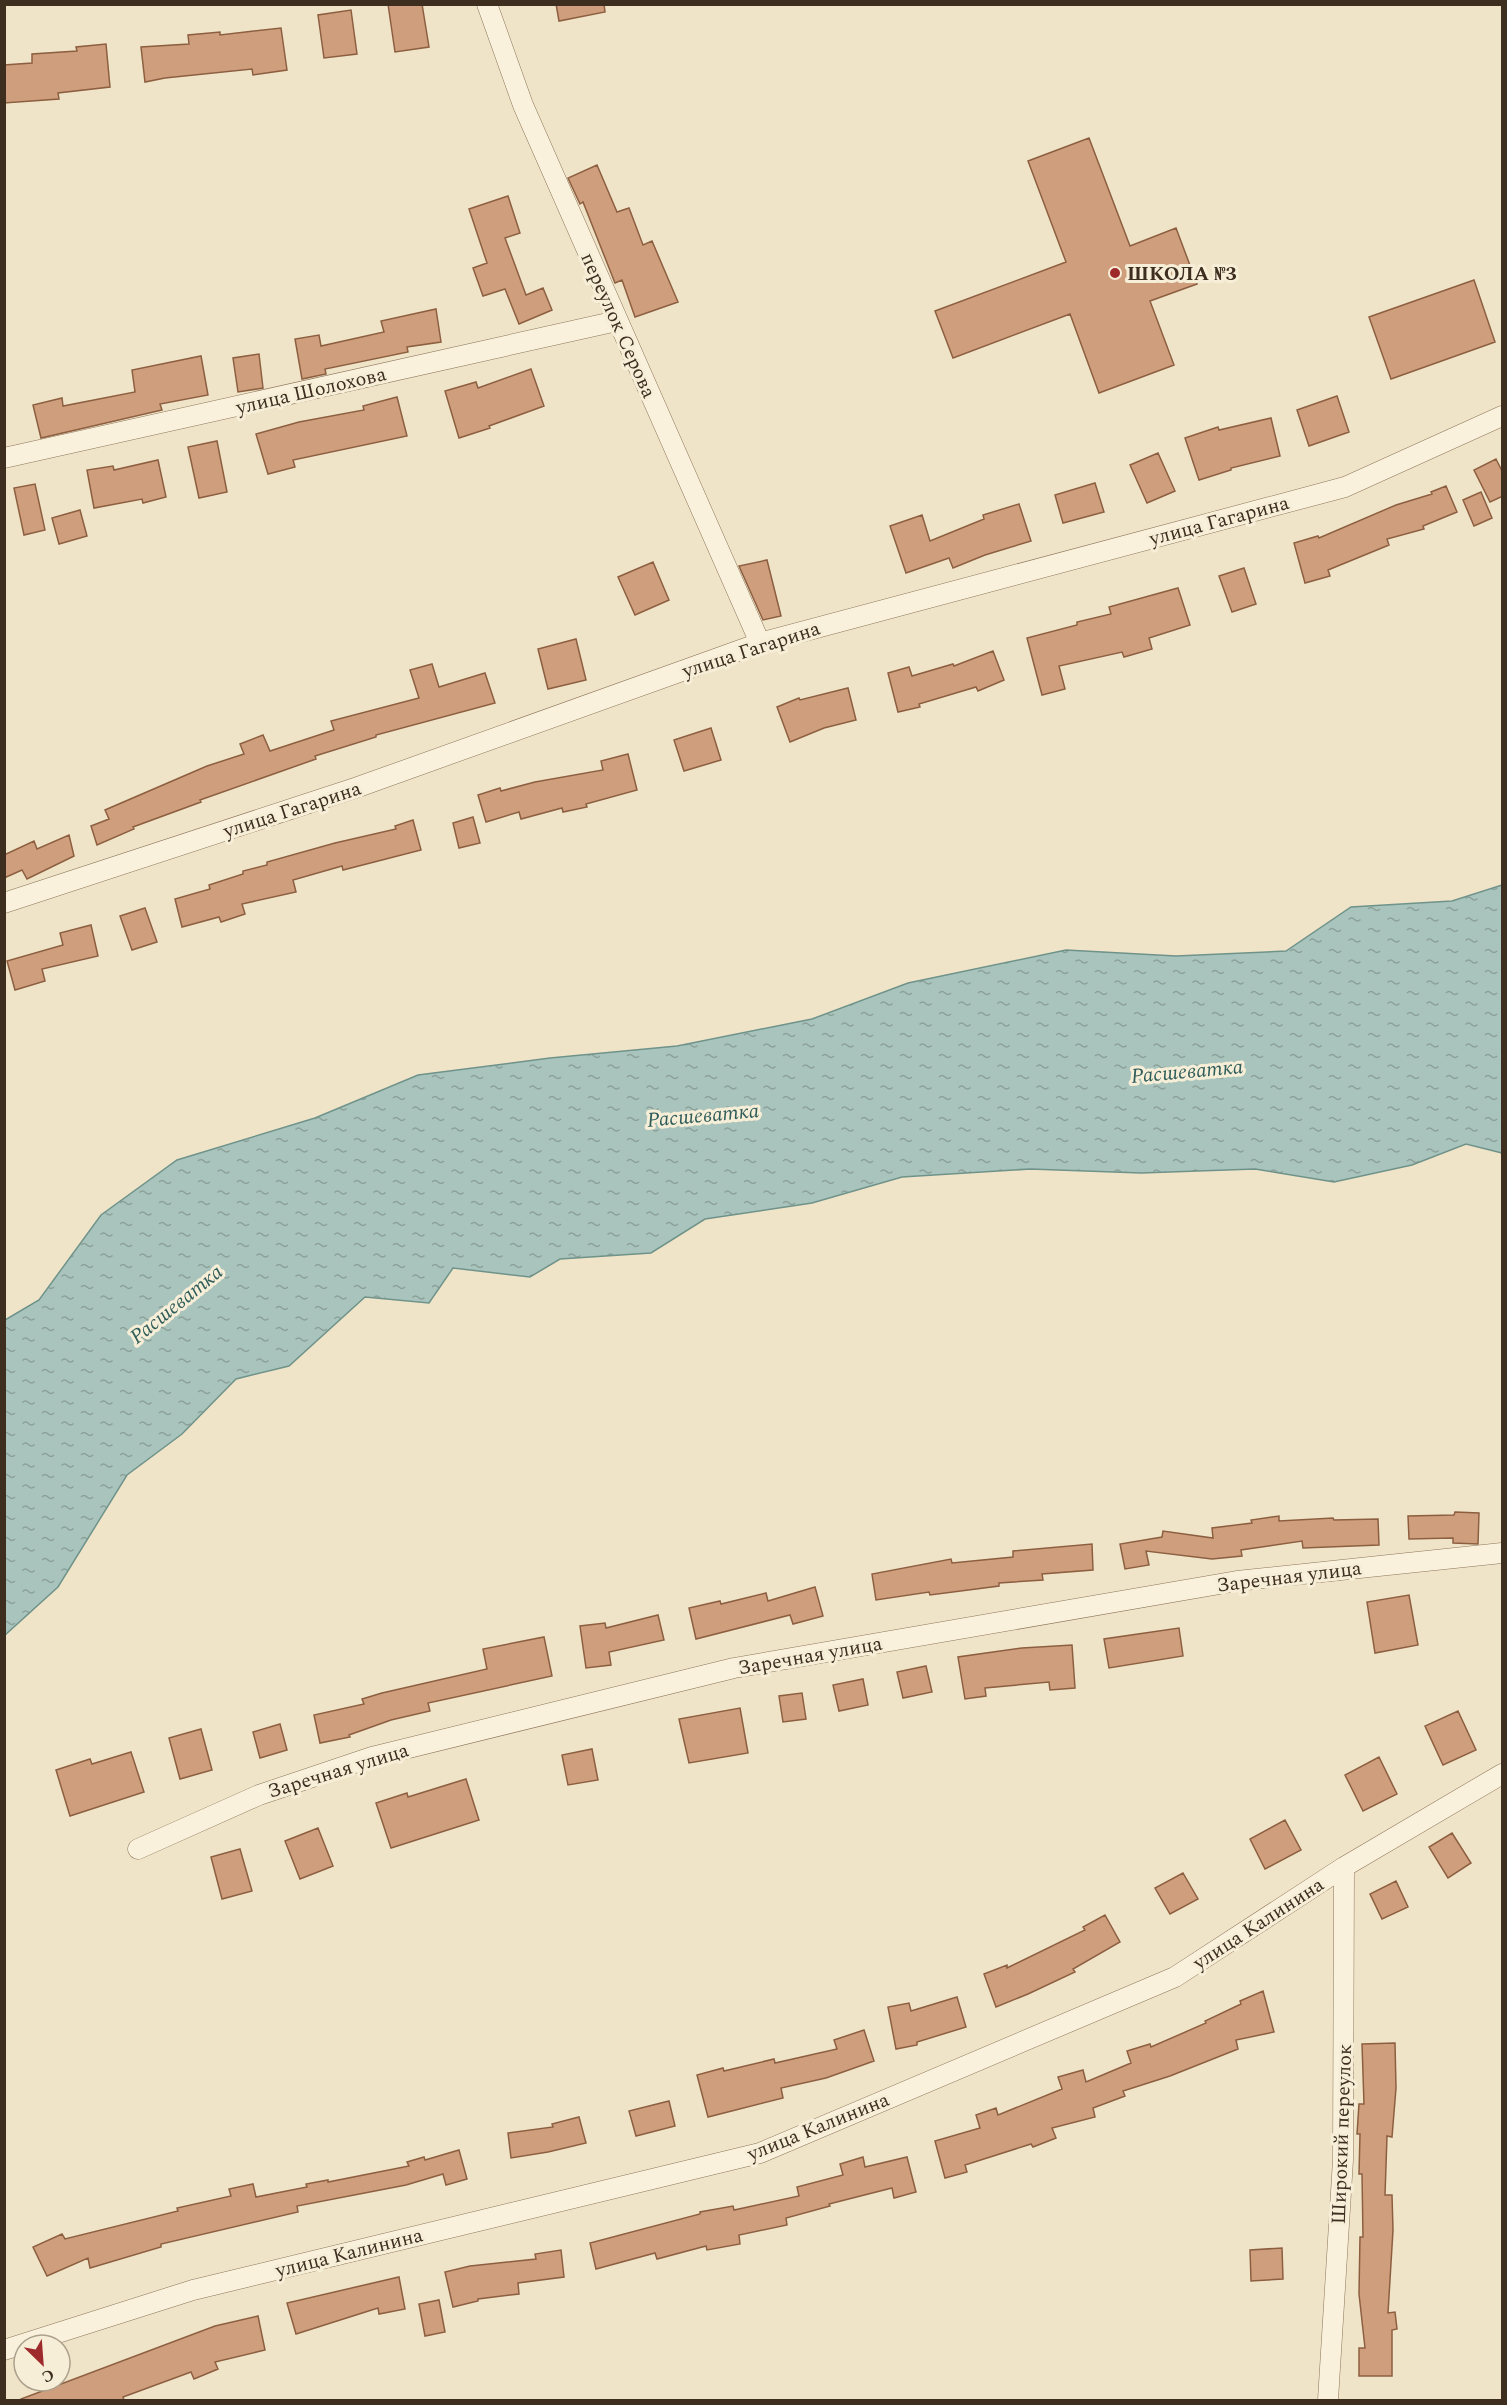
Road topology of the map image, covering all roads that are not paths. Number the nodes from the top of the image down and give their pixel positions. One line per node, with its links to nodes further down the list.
1 (487, 4): 2 (street, переулок Серова)
2 (617, 321): 4 (street, улица Шолохова); 5 (street, переулок Серова)
3 (1503, 416): 5 (street, улица Гагарина)
4 (4, 458)
5 (760, 643): 6 (street, улица Гагарина)
6 (4, 903)
7 (1503, 1553): 9 (street, Заречная улица)
8 (1503, 1774): 10 (street, улица Калинина)
9 (138, 1849)
10 (1344, 1867): 11 (street, улица Калинина); 12 (street, Широкий переулок)
11 (4, 2350)
12 (1328, 2400)

